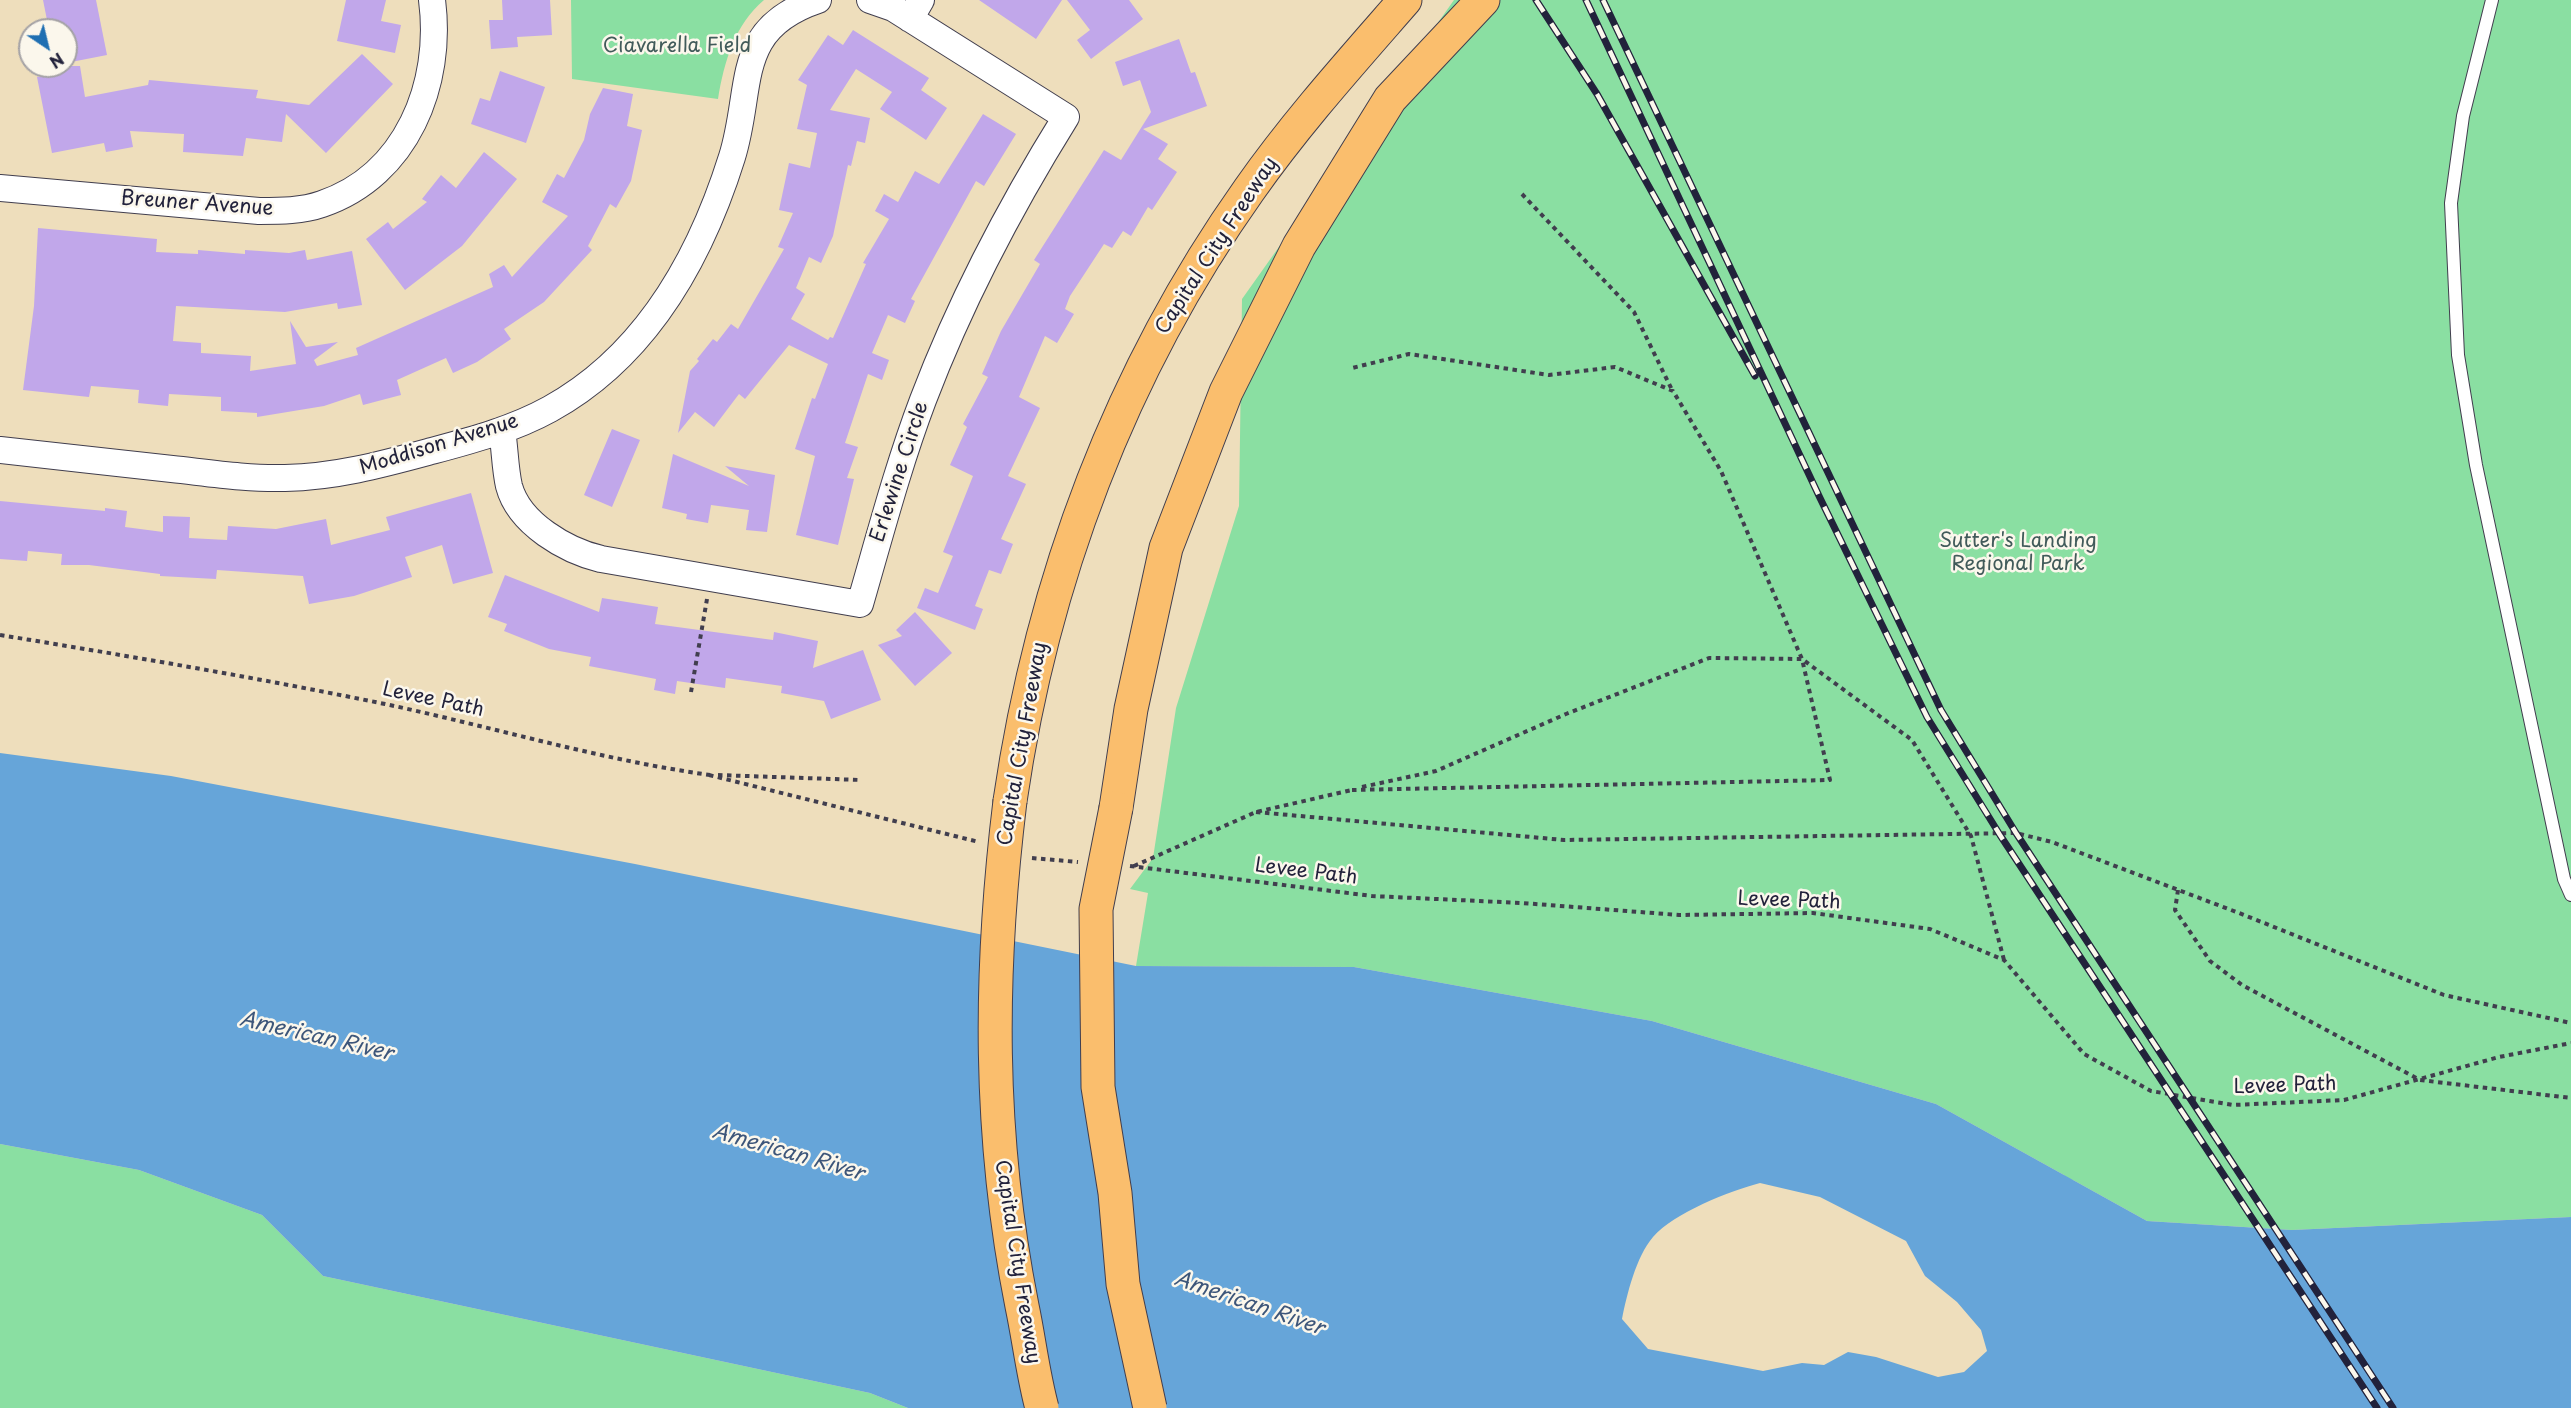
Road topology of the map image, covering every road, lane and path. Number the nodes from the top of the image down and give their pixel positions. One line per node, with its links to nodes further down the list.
1 (432, 0): 8 (street, Breuner Avenue)
2 (819, 0): 12 (street, Moddison Avenue)
3 (870, 0): 7 (street, Erlewine Circle)
4 (1405, 0): 35 (highway, Capital City Freeway, bridge)
5 (1483, 0): 36 (highway, bridge)
6 (2492, 0): 29 (lane)
7 (915, 9): 14 (street, Erlewine Circle)
8 (0, 188)
9 (1522, 194): 11 (path)
10 (1352, 368): 11 (path)
11 (1673, 391): 16 (path)
12 (502, 430): 13 (street, Moddison Avenue); 14 (street, Erlewine Circle)
13 (0, 450)
14 (711, 578): 17 (path)
15 (0, 634): 18 (path, Levee Path)
16 (1802, 659): 20 (path); 20 (path); 22 (path)
17 (691, 692)
18 (709, 775): 19 (path, Levee Path); 23 (path)
19 (861, 780)
20 (1352, 790): 21 (path)
21 (1256, 812): 22 (path); 27 (path)
22 (1971, 836): 28 (path); 30 (path)
23 (989, 845)
24 (1021, 855): 25 (path)
25 (1088, 863)
26 (1122, 866): 27 (path, Levee Path)
27 (1133, 867): 30 (path, Levee Path)
28 (2178, 890): 31 (path); 33 (path)
29 (2571, 895)
30 (2004, 960): 33 (path, Levee Path)
31 (2571, 1023)
32 (2571, 1043): 33 (path, Levee Path)
33 (2420, 1080): 34 (path, Levee Path)
34 (2571, 1098)
35 (1042, 1408)
36 (1150, 1408)

